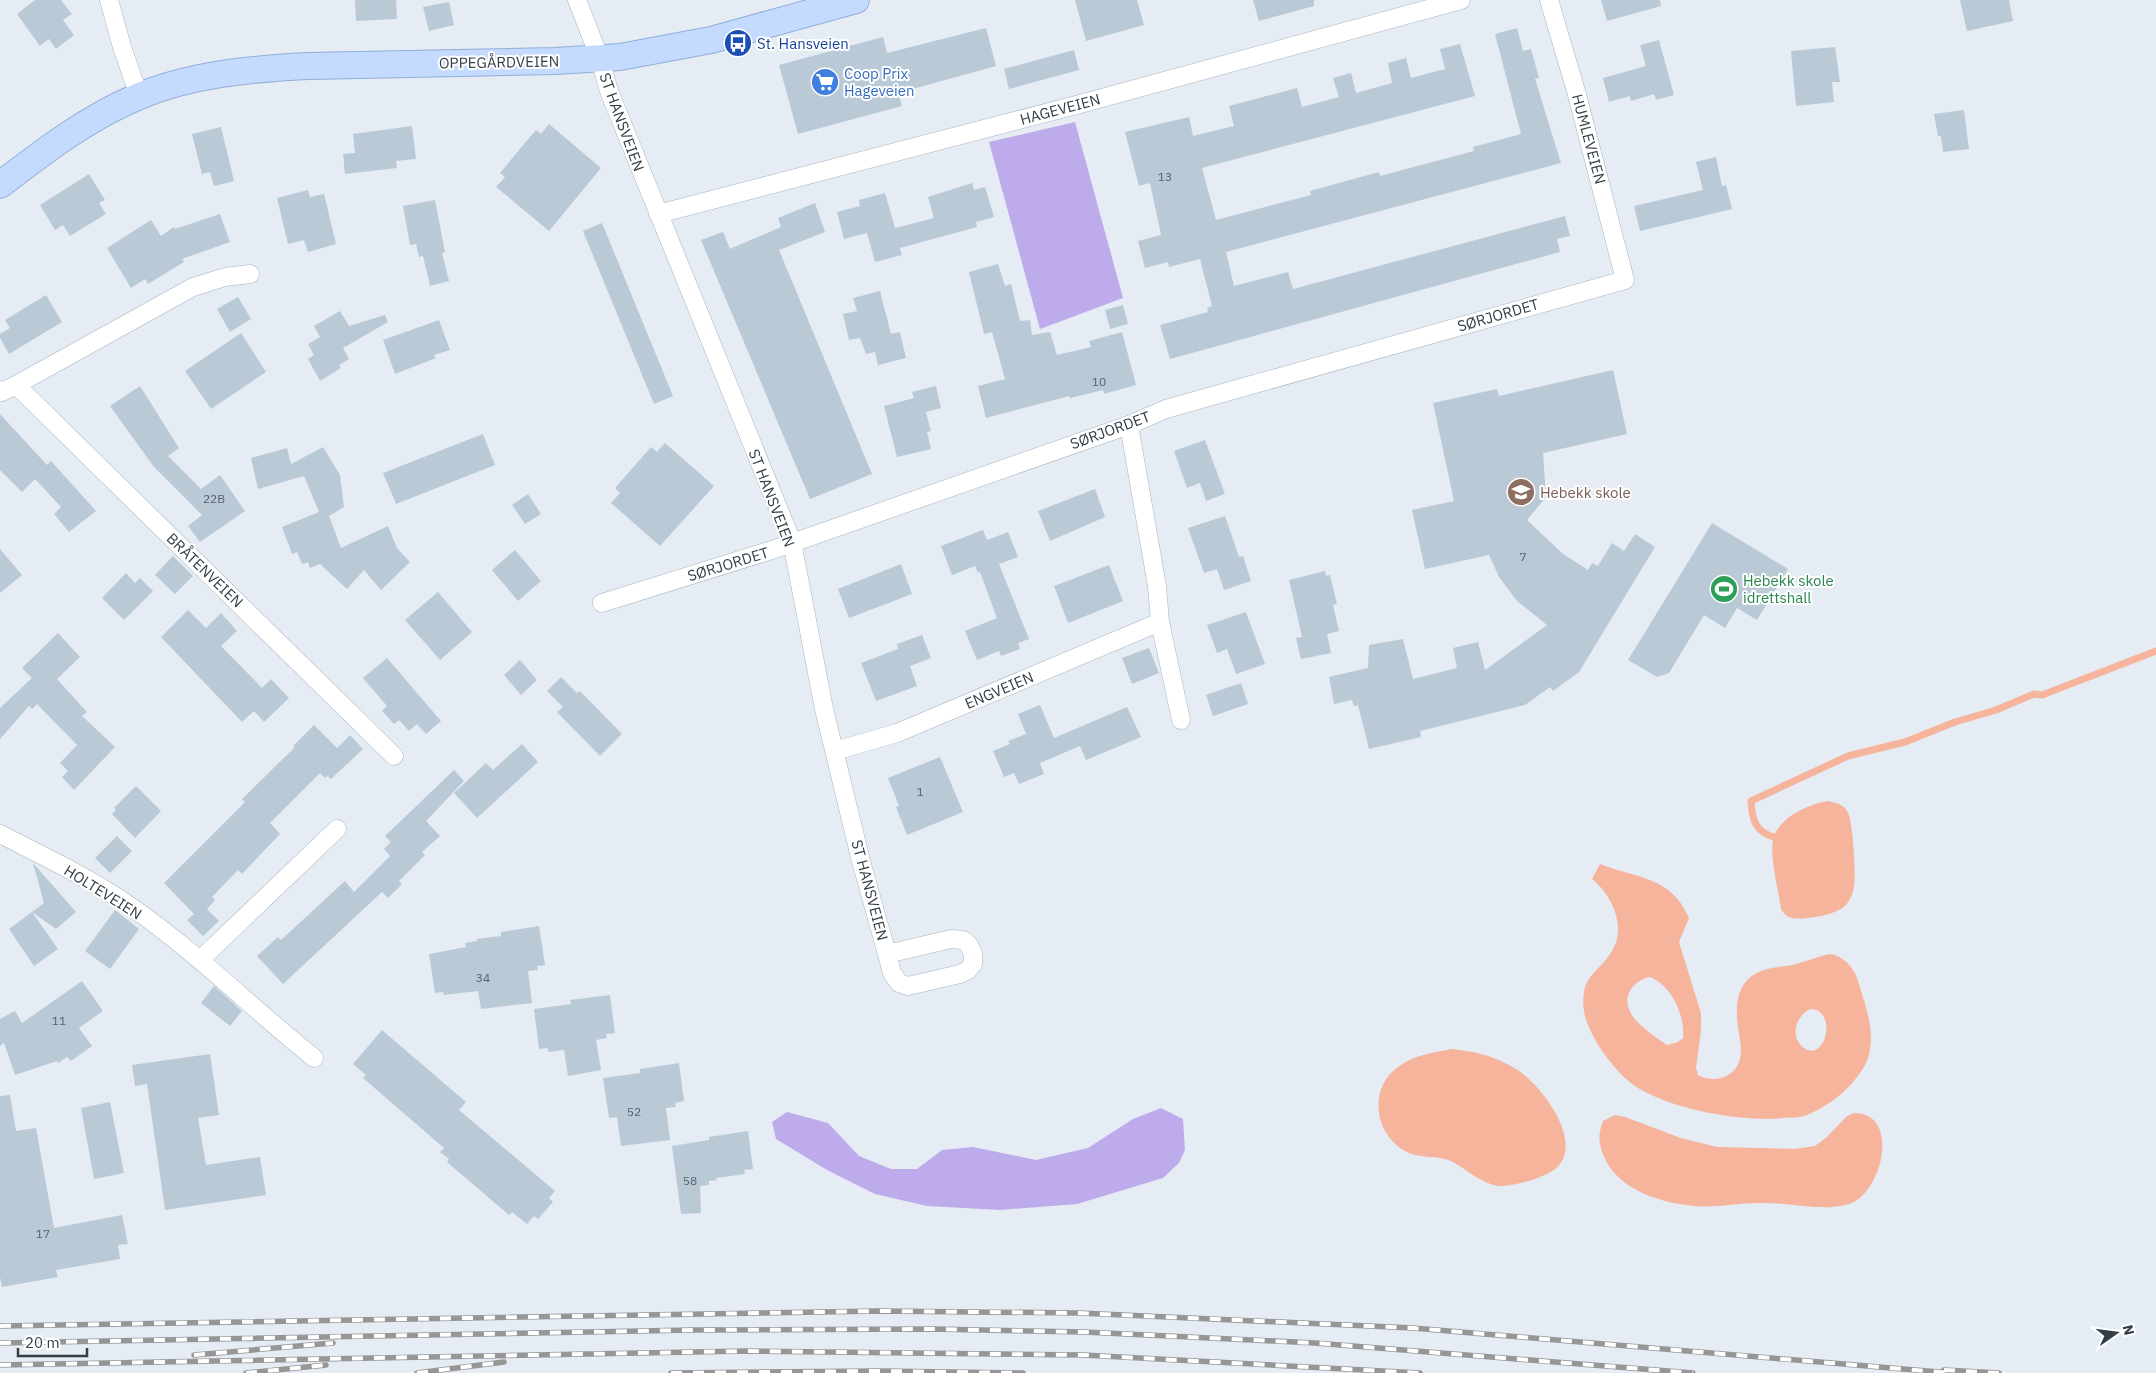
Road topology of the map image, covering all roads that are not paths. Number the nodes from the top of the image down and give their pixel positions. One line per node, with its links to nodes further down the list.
1 (109, 0): 7 (street)
2 (577, 0): 6 (street, ST HANSVEIEN)
3 (856, 0): 6 (main road, OPPEGÅRDVEIEN)
4 (1461, 0): 9 (street, HAGEVEIEN)
5 (1549, 0): 11 (street, HUMLEVEIEN)
6 (600, 59): 7 (main road, OPPEGÅRDVEIEN); 9 (street, ST HANSVEIEN)
7 (138, 96): 8 (main road, OPPEGÅRDVEIEN)
8 (0, 185)
9 (658, 214): 14 (street, ST HANSVEIEN)
10 (250, 274): 12 (street, BRÅTENVEIEN)
11 (1625, 280): 13 (street, SØRJORDET)
12 (4, 390): 19 (street, BRÅTENVEIEN)
13 (1129, 425): 14 (street, SØRJORDET); 16 (street)
14 (792, 542): 15 (street, SØRJORDET); 18 (street, ST HANSVEIEN)
15 (602, 603)
16 (1160, 622): 17 (street); 18 (street, ENGVEIEN)
17 (1181, 720)
18 (834, 751): 22 (street, ST HANSVEIEN)
19 (394, 756)
20 (337, 829): 23 (street)
21 (0, 834): 23 (street, HOLTEVEIEN)
22 (887, 954)
23 (200, 960): 24 (street, HOLTEVEIEN)
24 (314, 1058)

